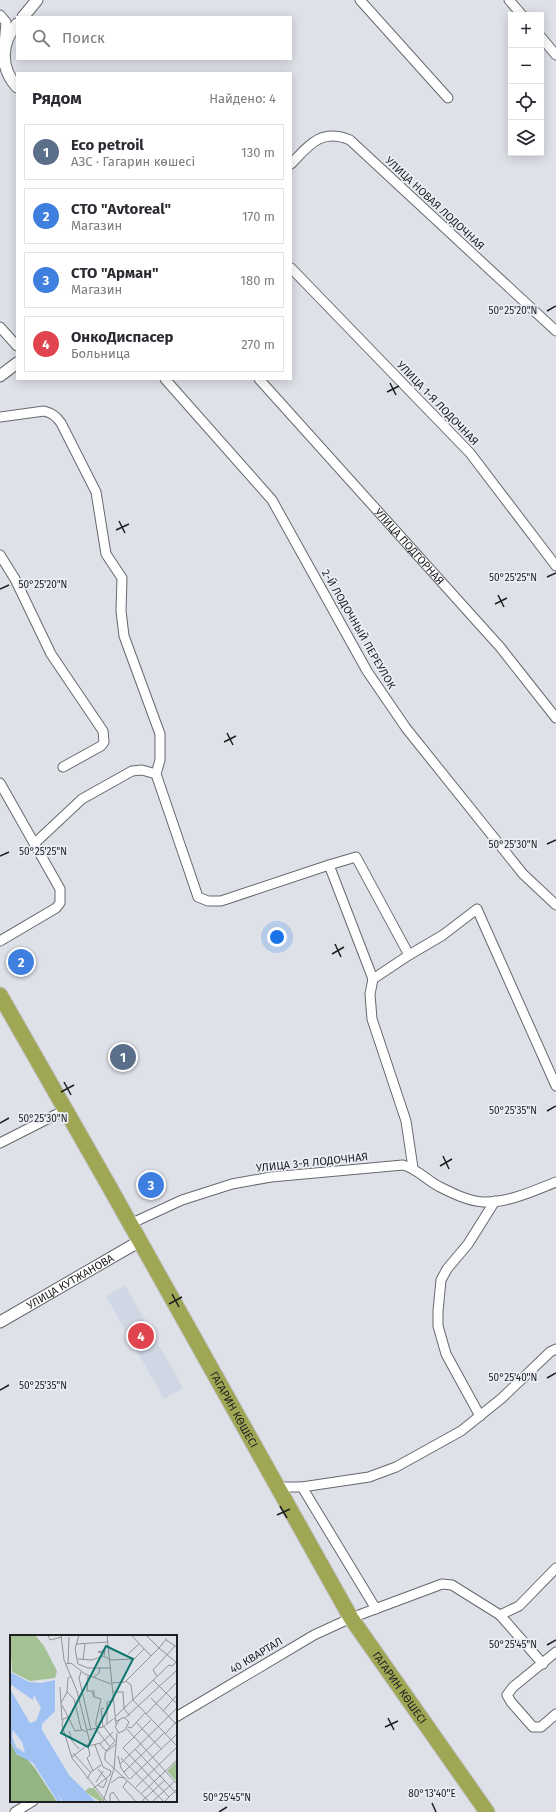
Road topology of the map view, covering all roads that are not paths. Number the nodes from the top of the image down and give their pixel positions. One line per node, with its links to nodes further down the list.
1 (37, 0): 6 (street)
2 (360, 0): 12 (street)
3 (509, 0): 4 (street)
4 (519, 12)
5 (0, 15): 9 (street)
6 (24, 16)
7 (16, 25): 9 (street)
8 (544, 40): 10 (street)
9 (2, 45): 11 (street)
10 (556, 55)
11 (16, 86)
12 (448, 98)
13 (292, 163): 16 (street, УЛИЦА НОВАЯ ЛОДОЧНАЯ)
14 (292, 269): 24 (street, УЛИЦА 1-Я ЛОДОЧНАЯ)
15 (0, 327): 17 (street)
16 (556, 331)
17 (16, 345)
18 (16, 364): 19 (street)
19 (0, 376)
20 (166, 380): 31 (street, 2-Й ЛОДОЧНЫЙ ПЕРЕУЛОК)
21 (260, 380): 25 (street, УЛИЦА ПОДГОРНАЯ)
22 (0, 417): 27 (street)
23 (0, 555): 26 (street)
24 (556, 566)
25 (556, 718)
26 (63, 767)
27 (156, 774): 29 (street); 30 (street)
28 (0, 783): 29 (street)
29 (35, 843): 32 (street)
30 (329, 865): 33 (street); 34 (street)
31 (556, 905)
32 (0, 941)
33 (409, 954): 34 (street); 36 (street)
34 (373, 979): 39 (street)
35 (0, 995): 37 (highway, ГАГАРИН КӨШЕСІ)
36 (556, 1086)
37 (65, 1110): 38 (street); 42 (highway, ГАГАРИН КӨШЕСІ)
38 (0, 1143)
39 (413, 1168): 41 (street, УЛИЦА 3-Я ЛОДОЧНАЯ); 42 (street, УЛИЦА 3-Я ЛОДОЧНАЯ)
40 (556, 1182): 41 (street, УЛИЦА 3-Я ЛОДОЧНАЯ)
41 (494, 1201): 46 (street)
42 (130, 1224): 43 (highway, ГАГАРИН КӨШЕСІ)
43 (140, 1241): 44 (street, УЛИЦА КУТЖАНОВА); 47 (highway, ГАГАРИН КӨШЕСІ)
44 (0, 1322)
45 (556, 1349): 46 (street)
46 (480, 1416): 48 (street)
47 (276, 1487): 48 (street); 52 (highway, ГАГАРИН КӨШЕСІ)
48 (302, 1487): 50 (street)
49 (556, 1568): 51 (street)
50 (376, 1609): 51 (street, 40 КВАРТАЛ); 52 (street, 40 КВАРТАЛ)
51 (500, 1615): 54 (street, 40 КВАРТАЛ)
52 (351, 1618): 56 (street, 40 КВАРТАЛ); 59 (highway, ГАГАРИН КӨШЕСІ)
53 (556, 1652): 54 (street)
54 (543, 1664): 55 (street)
55 (556, 1714)
56 (177, 1716)
57 (31, 1802): 58 (street)
58 (15, 1812)
59 (487, 1812)

